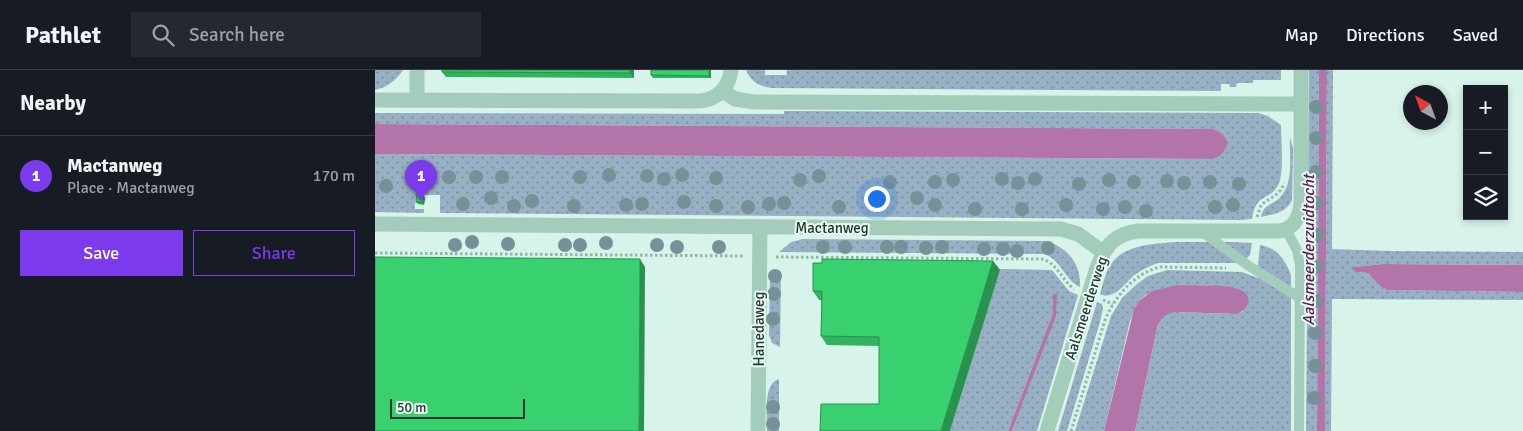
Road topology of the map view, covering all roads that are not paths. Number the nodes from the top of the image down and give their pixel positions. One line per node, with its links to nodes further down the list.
1 (417, 70): 6 (street)
2 (731, 70): 4 (street)
3 (1301, 70): 7 (street)
4 (723, 91): 6 (street); 7 (street)
5 (375, 100): 6 (street)
6 (417, 100)
7 (1301, 104): 10 (street)
8 (375, 224): 9 (street, Mactanweg)
9 (760, 227): 12 (street, Mactanweg); 14 (street, Hanedaweg)
10 (1286, 230): 11 (street, Aalsmeerderweg); 13 (lane)
11 (1200, 231): 12 (street, Aalsmeerderweg); 13 (lane)
12 (1103, 252): 15 (street, Aalsmeerderweg)
13 (1299, 298): 16 (lane)
14 (758, 431)
15 (1047, 431)
16 (1299, 431)

